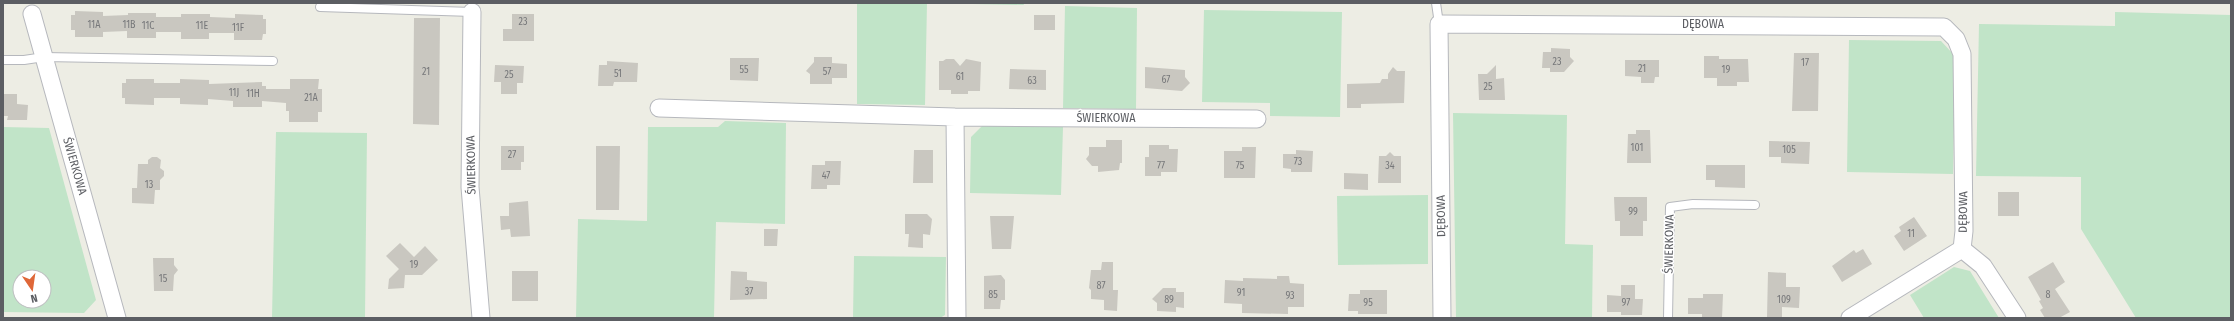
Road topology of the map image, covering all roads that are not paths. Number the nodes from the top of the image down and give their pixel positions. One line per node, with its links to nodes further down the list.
1 (1436, 3): 5 (lane)
2 (320, 7): 3 (lane)
3 (472, 12): 15 (street, ŚWIERKOWA)
4 (32, 14): 6 (street, ŚWIERKOWA)
5 (1439, 24): 13 (street, DĘBOWA); 17 (street, DĘBOWA)
6 (44, 57): 7 (lane); 8 (lane); 14 (street, ŚWIERKOWA)
7 (3, 60)
8 (273, 61)
9 (659, 108): 10 (street, ŚWIERKOWA)
10 (955, 117): 11 (street, ŚWIERKOWA); 16 (street)
11 (1257, 119)
12 (1755, 205): 18 (lane, ŚWIERKOWA)
13 (1962, 249): 19 (street); 20 (street, DĘBOWA)
14 (117, 318)
15 (481, 318)
16 (957, 318)
17 (1442, 318)
18 (1668, 318)
19 (1850, 318)
20 (2017, 318)

